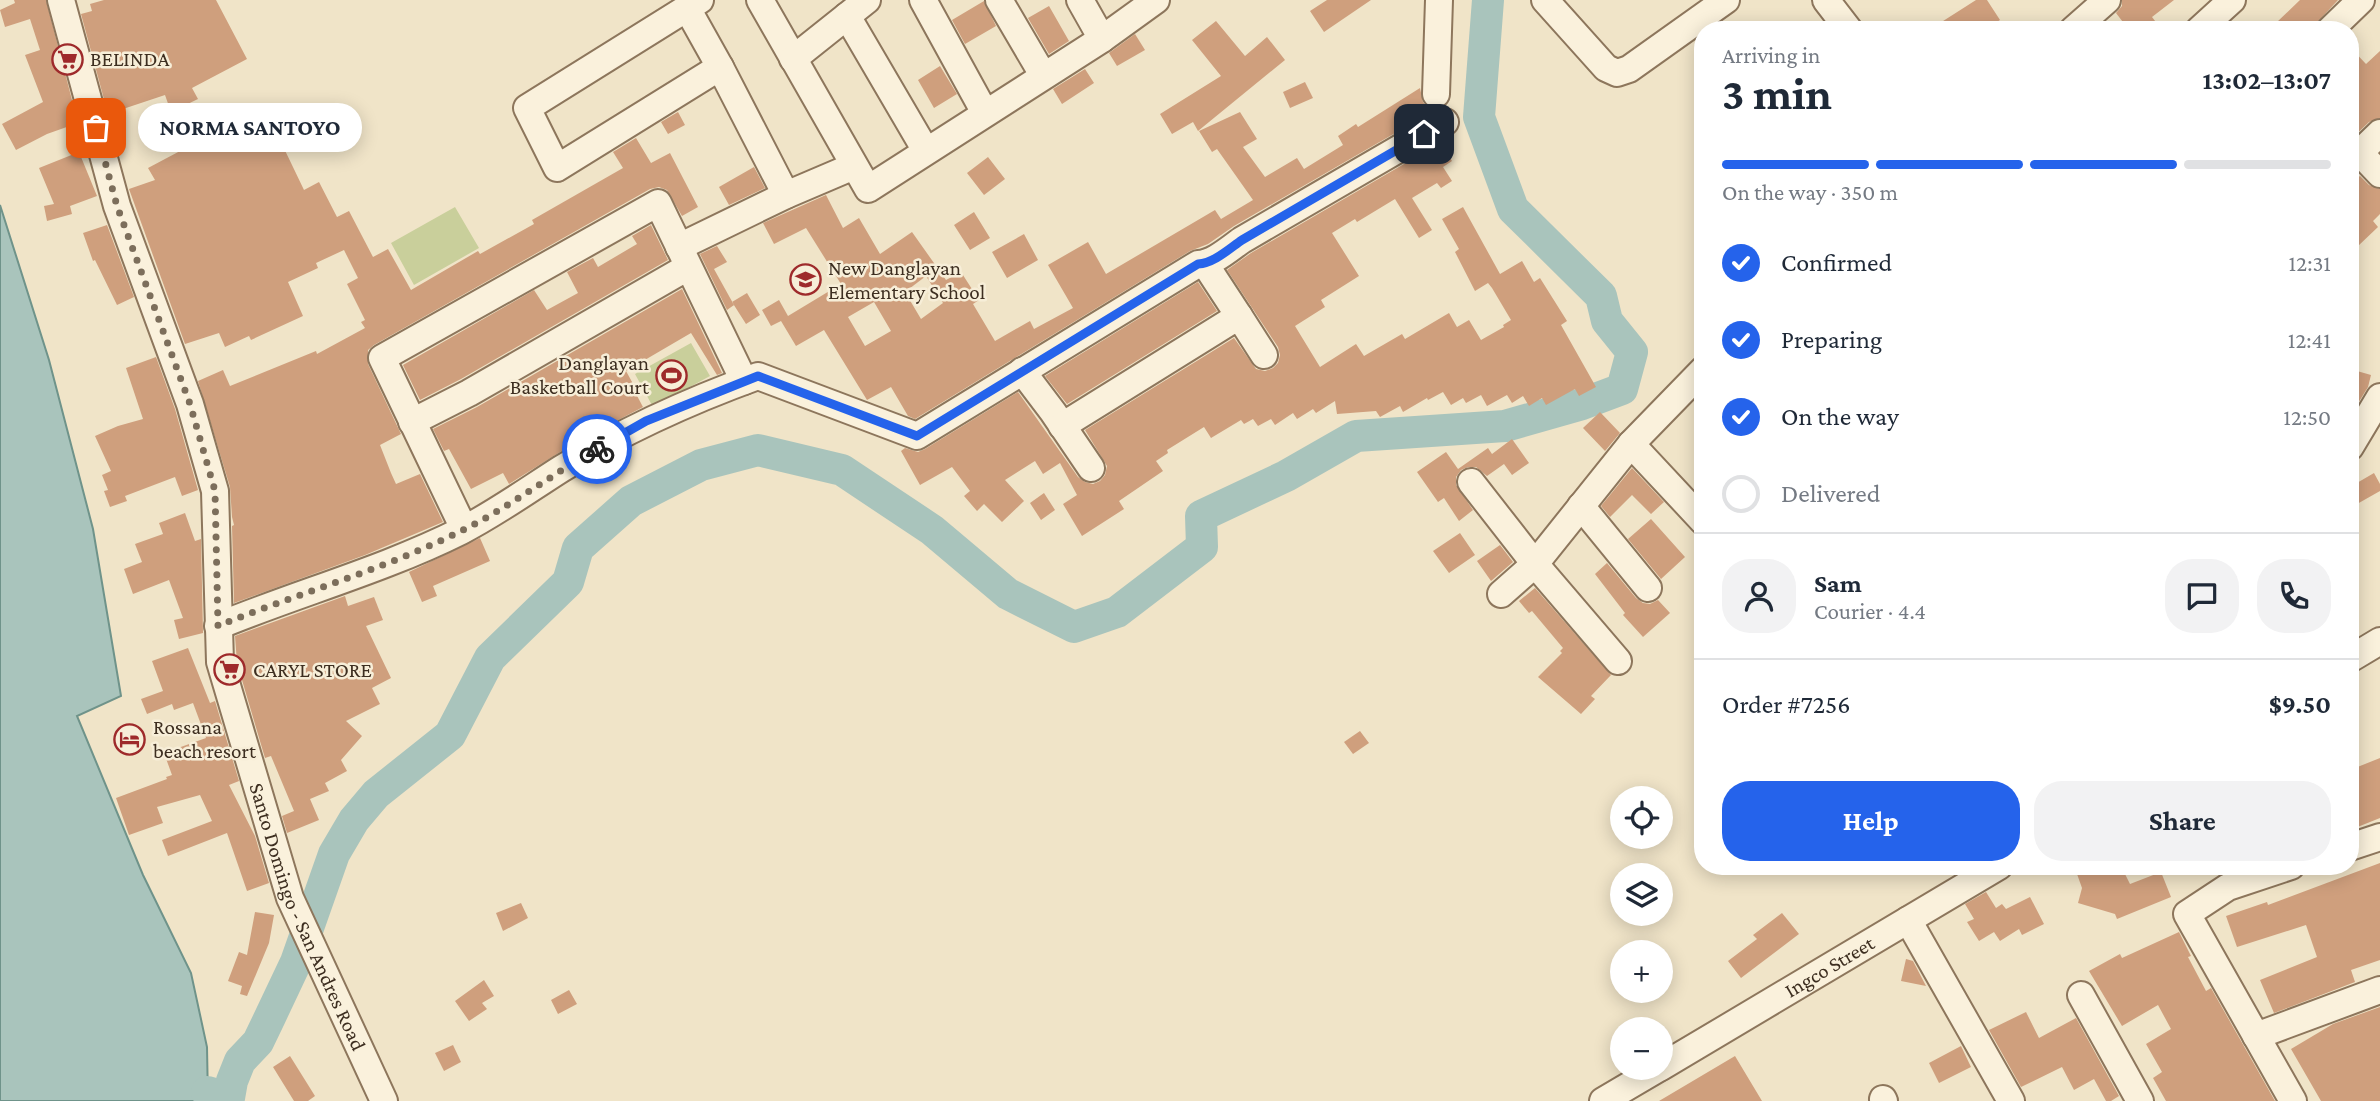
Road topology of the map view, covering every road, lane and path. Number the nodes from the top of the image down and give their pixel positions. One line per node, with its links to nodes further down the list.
1 (61, 0): 56 (street, Santo Domingo - San Andres Road)
2 (760, 0): 23 (street)
3 (923, 0): 27 (street)
4 (999, 0): 25 (street)
5 (1080, 0): 22 (street)
6 (1156, 0): 22 (street)
7 (1439, 0): 26 (street)
8 (1545, 0): 21 (street)
9 (1726, 0): 16 (street)
10 (1826, 0): 17 (street)
11 (2107, 0): 18 (street)
12 (2232, 0): 19 (street)
13 (2361, 0): 20 (street)
14 (693, 4): 24 (street); 24 (street)
15 (857, 8): 23 (street); 30 (street)
16 (1696, 21)
17 (1842, 21)
18 (2083, 21)
19 (2209, 21)
20 (2339, 21)
21 (1694, 23)
22 (1102, 39): 25 (street)
23 (793, 59): 33 (street)
24 (720, 67): 35 (street)
25 (1043, 75): 27 (street)
26 (1436, 93)
27 (985, 113): 30 (street)
28 (1445, 122): 37 (street)
29 (2380, 133): 31 (street)
30 (926, 151): 33 (street)
31 (2359, 153)
32 (2359, 160): 34 (street)
33 (854, 166): 35 (street)
34 (2380, 174)
35 (786, 195): 36 (street)
36 (683, 257): 42 (street); 44 (street); 44 (street)
37 (1205, 264): 38 (street); 40 (street)
38 (1239, 316): 39 (street); 45 (street)
39 (1264, 355)
40 (1022, 371): 42 (street); 45 (street)
41 (1694, 379): 47 (street)
42 (744, 381): 52 (street)
43 (2380, 397): 46 (street)
44 (412, 422): 52 (street)
45 (1062, 425): 48 (street)
46 (2359, 432)
47 (1631, 444): 50 (street); 51 (street)
48 (1091, 468)
49 (1471, 482): 53 (street)
50 (1581, 506): 53 (street); 54 (street)
51 (1694, 511)
52 (464, 529): 56 (street)
53 (1535, 564): 55 (street); 59 (street)
54 (1648, 588)
55 (1501, 594)
56 (218, 626): 70 (street, Santo Domingo - San Andres Road)
57 (2380, 641): 58 (street)
58 (2359, 654)
59 (1618, 661)
60 (2380, 837): 61 (street)
61 (2359, 844)
62 (1984, 875): 64 (street, Ingco Street)
63 (2264, 875): 67 (street)
64 (1908, 920): 68 (street, Ingco Street); 72 (street)
65 (2380, 990): 67 (street)
66 (2081, 995): 73 (street)
67 (2256, 1036): 74 (street)
68 (1673, 1059)
69 (1638, 1080): 71 (street, Ingco Street)
70 (384, 1101)
71 (1603, 1101)
72 (2011, 1101)
73 (2140, 1101)
74 (2293, 1101)

